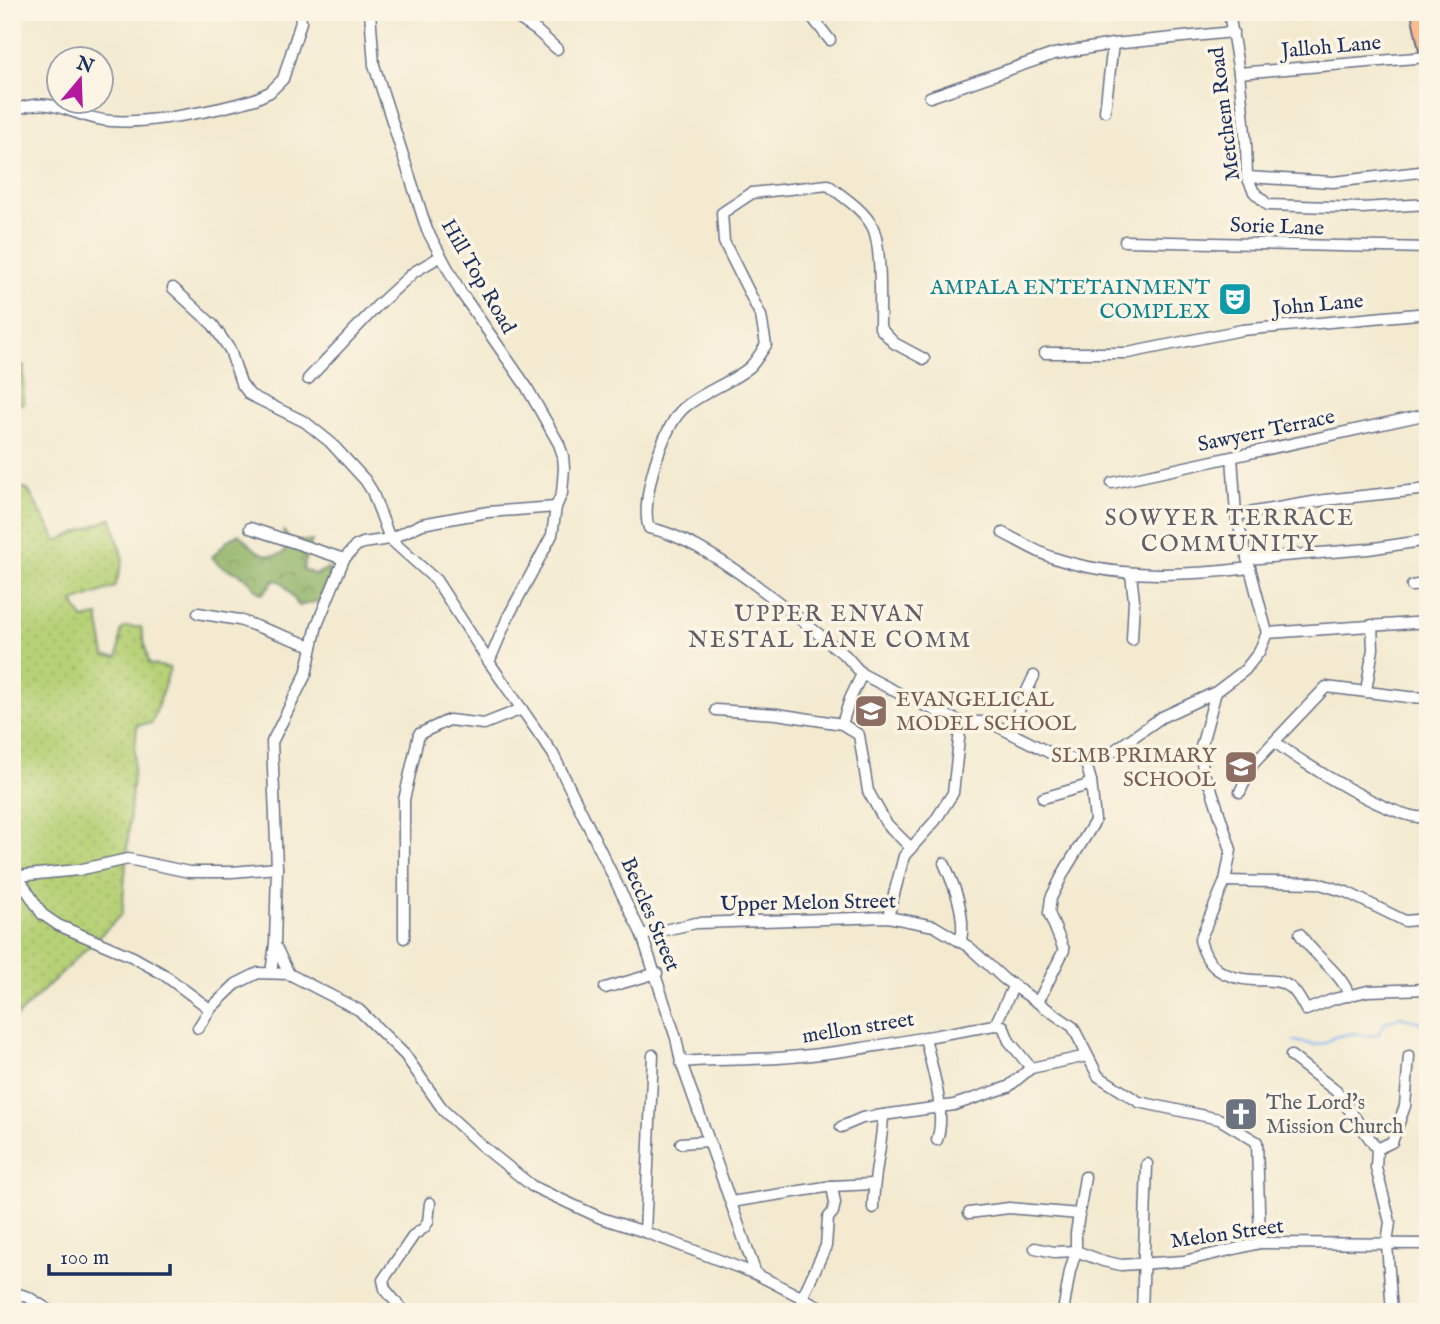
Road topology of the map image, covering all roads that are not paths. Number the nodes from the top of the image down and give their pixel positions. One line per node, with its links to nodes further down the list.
1 (300, 12): 14 (street)
2 (370, 12): 21 (street, Hill Top Road)
3 (509, 12): 10 (street)
4 (808, 12): 8 (street)
5 (1229, 12): 7 (street, Metchem Road)
6 (1422, 21): 11 (main road)
7 (1233, 32): 9 (street); 12 (street, Metchem Road)
8 (830, 40)
9 (1113, 44): 13 (street); 15 (street)
10 (557, 48)
11 (1427, 58): 12 (street, Jalloh Lane)
12 (1239, 73): 17 (street, Metchem Road)
13 (930, 97)
14 (12, 111)
15 (1105, 111)
16 (1428, 171): 17 (street)
17 (1247, 177): 18 (street, Metchem Road)
18 (1428, 204)
19 (1125, 241): 20 (street, Sorie Lane)
20 (1428, 248)
21 (441, 256): 26 (street); 31 (street, Hill Top Road)
22 (173, 288): 35 (street)
23 (1428, 313): 24 (street, John Lane)
24 (1045, 353)
25 (924, 359): 49 (street)
26 (308, 379)
27 (1428, 414): 28 (street, Sawyerr Terrace)
28 (1232, 457): 29 (street, Sawyerr Terrace); 32 (street)
29 (1111, 483)
30 (1428, 489): 32 (street)
31 (556, 507): 35 (street); 48 (street, Hill Top Road)
32 (1236, 515): 38 (street)
33 (250, 528): 37 (street)
34 (1003, 533): 39 (street)
35 (390, 539): 37 (street); 48 (street, Beccles Street)
36 (1428, 540): 38 (street)
37 (344, 559): 47 (street)
38 (1249, 564): 39 (street); 45 (street)
39 (1131, 574): 46 (street)
40 (1428, 583): 41 (street)
41 (1412, 586)
42 (198, 613): 47 (street)
43 (1428, 622): 44 (street)
44 (1372, 625): 45 (street); 51 (street)
45 (1267, 633): 52 (street)
46 (1132, 640)
47 (312, 646): 67 (street)
48 (489, 662): 54 (street, Beccles Street)
49 (862, 674): 56 (street); 57 (street)
50 (1034, 676): 58 (street)
51 (1366, 691): 53 (street); 59 (street)
52 (1216, 692): 60 (street); 69 (street)
53 (1428, 698)
54 (522, 709): 73 (street, Beccles Street); 74 (street)
55 (716, 710): 57 (street)
56 (961, 722): 58 (street); 65 (street)
57 (842, 724): 65 (street)
58 (1011, 733): 60 (street)
59 (1275, 742): 62 (street); 64 (street)
60 (1085, 760): 61 (street)
61 (1091, 781): 63 (street); 84 (street)
62 (1240, 792)
63 (1043, 798)
64 (1428, 817)
65 (911, 848): 70 (street)
66 (944, 863): 75 (street)
67 (277, 868): 68 (street); 76 (street)
68 (14, 873): 85 (street)
69 (1225, 881): 71 (street); 83 (street)
70 (888, 917): 73 (street, Upper Melon Street); 75 (street, Upper Melon Street)
71 (1428, 919)
72 (1300, 934): 83 (street)
73 (642, 935): 78 (street, Beccles Street)
74 (404, 938)
75 (961, 942): 80 (street, Upper Melon Street)
76 (275, 944): 77 (street); 79 (street)
77 (271, 973): 79 (street); 85 (street)
78 (657, 973): 81 (street); 93 (street, Beccles Street)
79 (289, 974): 111 (street)
80 (1014, 985): 84 (street, Upper Melon Street); 86 (street)
81 (605, 988)
82 (1428, 989): 83 (street)
83 (1349, 996)
84 (1038, 1002): 90 (street, Upper Melon Street)
85 (210, 1009): 87 (street)
86 (995, 1025): 88 (street, mellon street); 94 (street)
87 (198, 1028)
88 (925, 1037): 93 (street, mellon street); 95 (street)
89 (653, 1055): 111 (street)
90 (1087, 1056): 94 (street); 112 (street, Upper Melon Street)
91 (1291, 1056): 101 (street)
92 (1409, 1056): 101 (street)
93 (681, 1062): 99 (street, Beccles Street)
94 (1031, 1068): 95 (street)
95 (939, 1108): 96 (street); 98 (street)
96 (883, 1115): 97 (street); 104 (street)
97 (841, 1127)
98 (937, 1140)
99 (708, 1141): 100 (street); 106 (street, Beccles Street)
100 (681, 1143)
101 (1377, 1149): 113 (street)
102 (1147, 1164): 117 (street)
103 (1085, 1177): 110 (street)
104 (873, 1184): 105 (street); 108 (street)
105 (832, 1186): 106 (street); 120 (street)
106 (731, 1202): 118 (street, Beccles Street)
107 (430, 1203): 123 (street)
108 (873, 1208)
109 (969, 1213): 110 (street)
110 (1079, 1214): 116 (street)
111 (645, 1232): 118 (street)
112 (1260, 1243): 113 (street, Melon Street); 117 (street, Melon Street)
113 (1387, 1244): 114 (street, Melon Street); 127 (street)
114 (1428, 1244)
115 (1035, 1248): 116 (street, Melon Street)
116 (1076, 1251): 117 (street, Melon Street); 125 (street)
117 (1144, 1262): 126 (street)
118 (756, 1274): 120 (street)
119 (12, 1292): 122 (street)
120 (803, 1298): 121 (street)
121 (817, 1309): 124 (street)
122 (52, 1312)
123 (404, 1312)
124 (830, 1312)
125 (1063, 1312)
126 (1142, 1312)
127 (1392, 1312)

